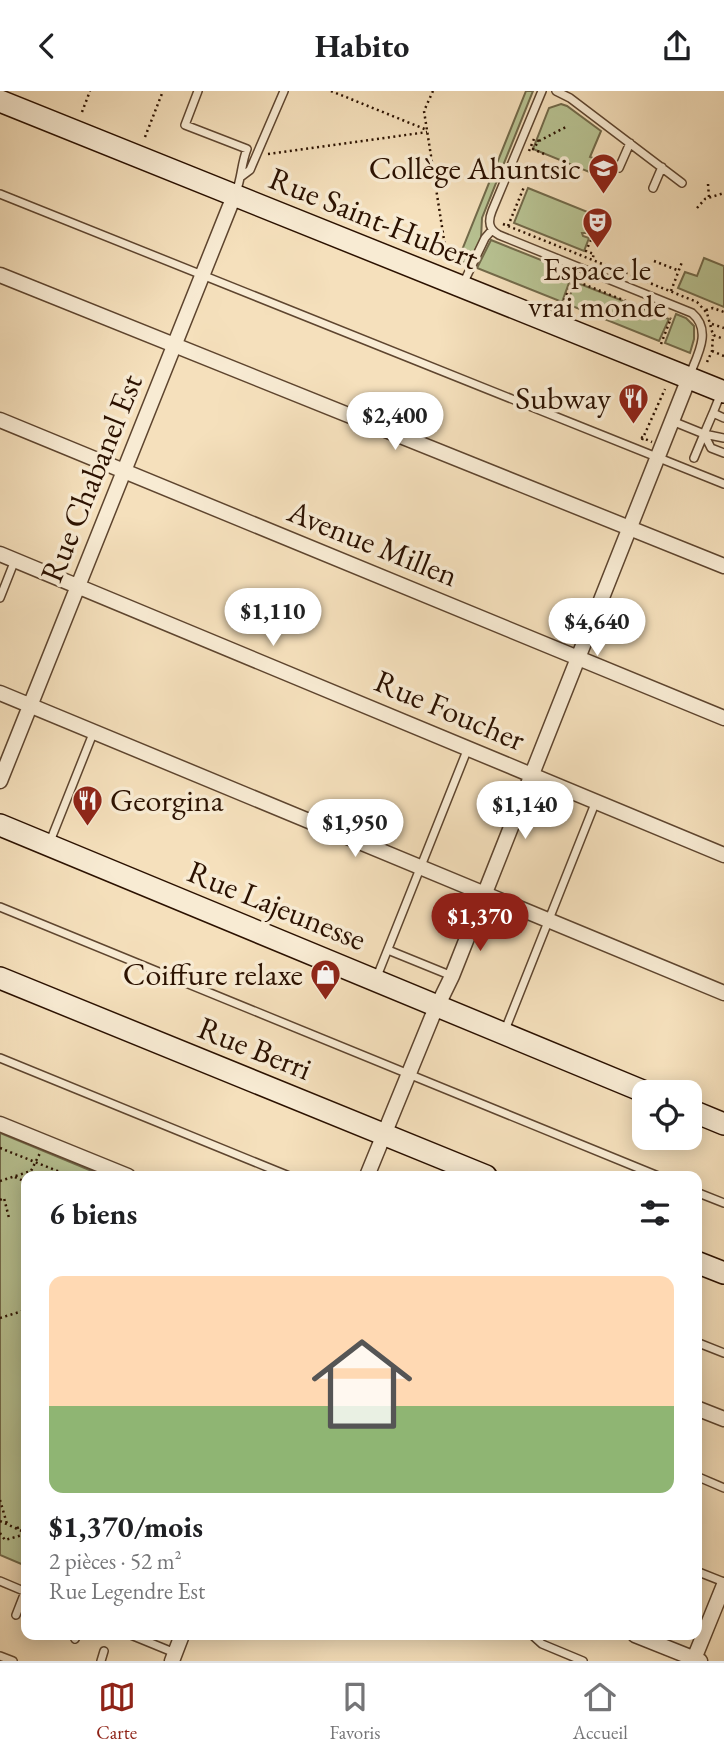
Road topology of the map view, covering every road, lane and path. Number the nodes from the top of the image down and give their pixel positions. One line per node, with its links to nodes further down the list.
1 (90, 91): 12 (path)
2 (163, 91): 15 (path)
3 (198, 91): 25 (lane)
4 (284, 91): 25 (lane)
5 (331, 91): 10 (path)
6 (346, 91): 10 (path)
7 (433, 91): 14 (path)
8 (541, 91): 33 (lane)
9 (556, 91): 17 (lane)
10 (344, 96): 14 (path)
11 (0, 101): 25 (main road, Rue Saint-Hubert)
12 (82, 112)
13 (566, 127): 16 (path)
14 (427, 131): 19 (path); 35 (path)
15 (145, 137)
16 (539, 141): 18 (path); 20 (path)
17 (629, 143): 21 (lane); 22 (lane)
18 (529, 151)
19 (268, 154)
20 (544, 154)
21 (662, 167): 23 (lane); 27 (lane)
22 (619, 168)
23 (682, 183)
24 (708, 184): 30 (path)
25 (238, 186): 41 (street, Rue Chabanel Est); 44 (main road, Rue Saint-Hubert)
26 (524, 187): 32 (path)
27 (653, 188)
28 (724, 193): 30 (path)
29 (0, 194): 41 (lane)
30 (709, 197): 31 (path)
31 (697, 208)
32 (508, 226)
33 (492, 230): 44 (lane); 57 (lane)
34 (583, 257): 36 (path)
35 (447, 259)
36 (592, 260)
37 (654, 261): 39 (path)
38 (683, 265): 39 (path)
39 (679, 271): 45 (path)
40 (0, 275): 53 (street)
41 (203, 276): 53 (street, Rue Chabanel Est); 74 (lane)
42 (564, 276): 43 (path)
43 (574, 277): 46 (path); 50 (path)
44 (462, 288): 57 (main road, Rue Saint-Hubert)
45 (671, 292)
46 (562, 305)
47 (706, 310): 48 (path)
48 (724, 312)
49 (673, 313): 50 (path)
50 (671, 319): 54 (path)
51 (712, 324): 52 (path)
52 (724, 328)
53 (174, 344): 76 (street, Rue Chabanel Est); 78 (street)
54 (661, 344)
55 (712, 351): 56 (path)
56 (724, 356)
57 (689, 378): 59 (main road, Rue Saint-Hubert); 65 (street)
58 (665, 389): 61 (path)
59 (723, 391): 60 (lane)
60 (713, 413): 62 (lane); 68 (lane)
61 (652, 414): 63 (path); 65 (path)
62 (724, 418)
63 (650, 419): 65 (path); 66 (path)
64 (0, 420): 76 (street, Avenue Millen)
65 (664, 421): 68 (lane); 74 (street)
66 (645, 430): 67 (path); 69 (path)
67 (655, 434)
68 (704, 434): 70 (lane); 73 (lane); 75 (lane)
69 (642, 437): 71 (path); 72 (path)
70 (724, 437)
71 (652, 442)
72 (640, 447)
73 (724, 453)
74 (658, 458): 77 (lane); 78 (street)
75 (694, 458)
76 (124, 471): 82 (street, Rue Chabanel Est); 84 (street, Avenue Millen)
77 (724, 484)
78 (630, 528): 81 (street); 84 (street)
79 (0, 554): 80 (street, Rue Foucher)
80 (15, 560): 82 (street, Rue Foucher); 83 (lane)
81 (724, 566)
82 (78, 586): 86 (street, Rue Chabanel Est); 89 (street, Rue Foucher)
83 (0, 598)
84 (578, 658): 87 (street, Avenue Millen); 90 (street)
85 (0, 693): 86 (street)
86 (29, 705): 88 (street); 91 (street, Rue Chabanel Est)
87 (724, 718)
88 (94, 731): 94 (lane); 96 (street)
89 (468, 748): 90 (street, Rue Foucher); 96 (lane)
90 (532, 775): 92 (street, Rue Foucher); 97 (street)
91 (0, 781)
92 (596, 801): 95 (street, Rue Foucher); 99 (lane)
93 (0, 825): 94 (main road, Rue Lajeunesse)
94 (49, 845): 103 (main road, Rue Lajeunesse)
95 (724, 855)
96 (422, 867): 97 (street); 100 (lane)
97 (485, 894): 99 (street); 101 (street)
98 (0, 907): 108 (lane)
99 (548, 920): 104 (street); 106 (lane)
100 (388, 950): 101 (lane); 103 (lane)
101 (452, 976): 105 (street)
102 (0, 978): 113 (main road, Rue Berri)
103 (376, 980): 105 (main road, Rue Lajeunesse)
104 (724, 993)
105 (438, 1006): 106 (main road, Rue Lajeunesse); 108 (street)
106 (503, 1034): 109 (main road, Rue Lajeunesse)
107 (0, 1058): 121 (lane)
108 (409, 1074): 113 (street); 124 (lane)
109 (632, 1087)
110 (702, 1115): 112 (main road)
111 (0, 1124): 120 (street)
112 (724, 1125)
113 (384, 1135): 122 (street); 123 (main road, Rue Berri)
114 (0, 1148): 116 (path)
115 (41, 1150): 116 (path)
116 (35, 1165): 117 (path); 118 (path); 119 (path)
117 (31, 1171)
118 (34, 1171)
119 (54, 1171)
120 (116, 1171)
121 (277, 1171)
122 (369, 1171)
123 (474, 1171)
124 (646, 1171)
125 (21, 1175): 126 (path)
126 (15, 1177): 127 (path); 128 (path)
127 (21, 1180)
128 (0, 1181)
129 (702, 1194): 131 (lane)
130 (0, 1200): 132 (path)
131 (724, 1203)
132 (9, 1218)
133 (702, 1264): 134 (main road)
134 (724, 1273)
135 (21, 1312): 136 (path)
136 (0, 1318)
137 (702, 1344): 138 (lane)
138 (724, 1353)
139 (702, 1410): 140 (street)
140 (724, 1419)
141 (702, 1479): 142 (lane)
142 (724, 1488)
143 (0, 1500): 145 (path)
144 (0, 1521): 145 (path)
145 (7, 1524): 147 (path)
146 (21, 1526): 147 (path)
147 (17, 1528): 148 (path)
148 (21, 1530)
149 (0, 1533): 150 (path)
150 (21, 1535)
151 (702, 1574): 153 (lane)
152 (0, 1581): 154 (lane)
153 (724, 1583): 164 (street)
154 (21, 1590)
155 (21, 1604): 156 (lane)
156 (16, 1615)
157 (141, 1640): 163 (lane)
158 (180, 1640): 163 (street)
159 (538, 1640): 167 (lane)
160 (647, 1640): 164 (street)
161 (104, 1651): 166 (lane)
162 (0, 1656): 165 (lane)
163 (173, 1657)
164 (697, 1660)
165 (13, 1661)
166 (101, 1661)
167 (583, 1661)

